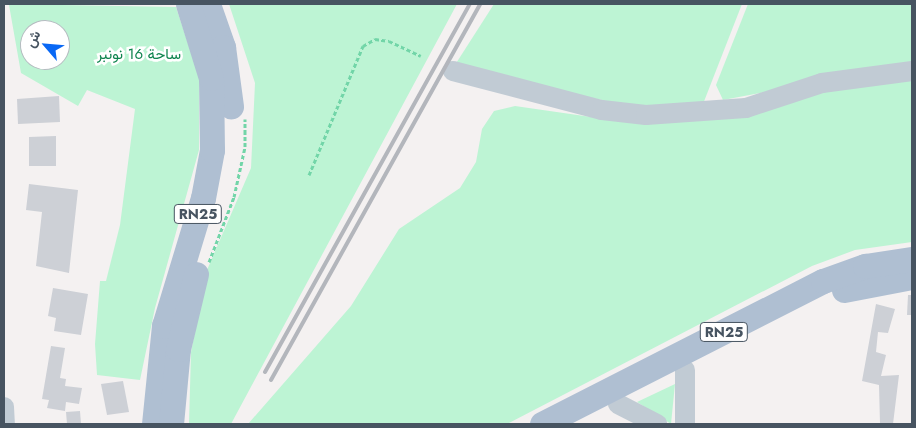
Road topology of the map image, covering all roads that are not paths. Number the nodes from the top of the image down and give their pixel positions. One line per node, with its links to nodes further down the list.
1 (188, 4): 11 (main road, RN25)
2 (208, 4): 12 (main road, RN25)
3 (912, 71): 4 (street)
4 (453, 72)
5 (912, 259): 13 (main road, RN25)
6 (912, 277): 7 (main road, RN25)
7 (685, 370): 8 (main road, RN25); 16 (street)
8 (618, 404): 14 (main road, RN25); 15 (street)
9 (4, 407): 10 (street)
10 (6, 424)
11 (154, 424)
12 (171, 424)
13 (542, 424)
14 (578, 424)
15 (657, 424)
16 (685, 424)

